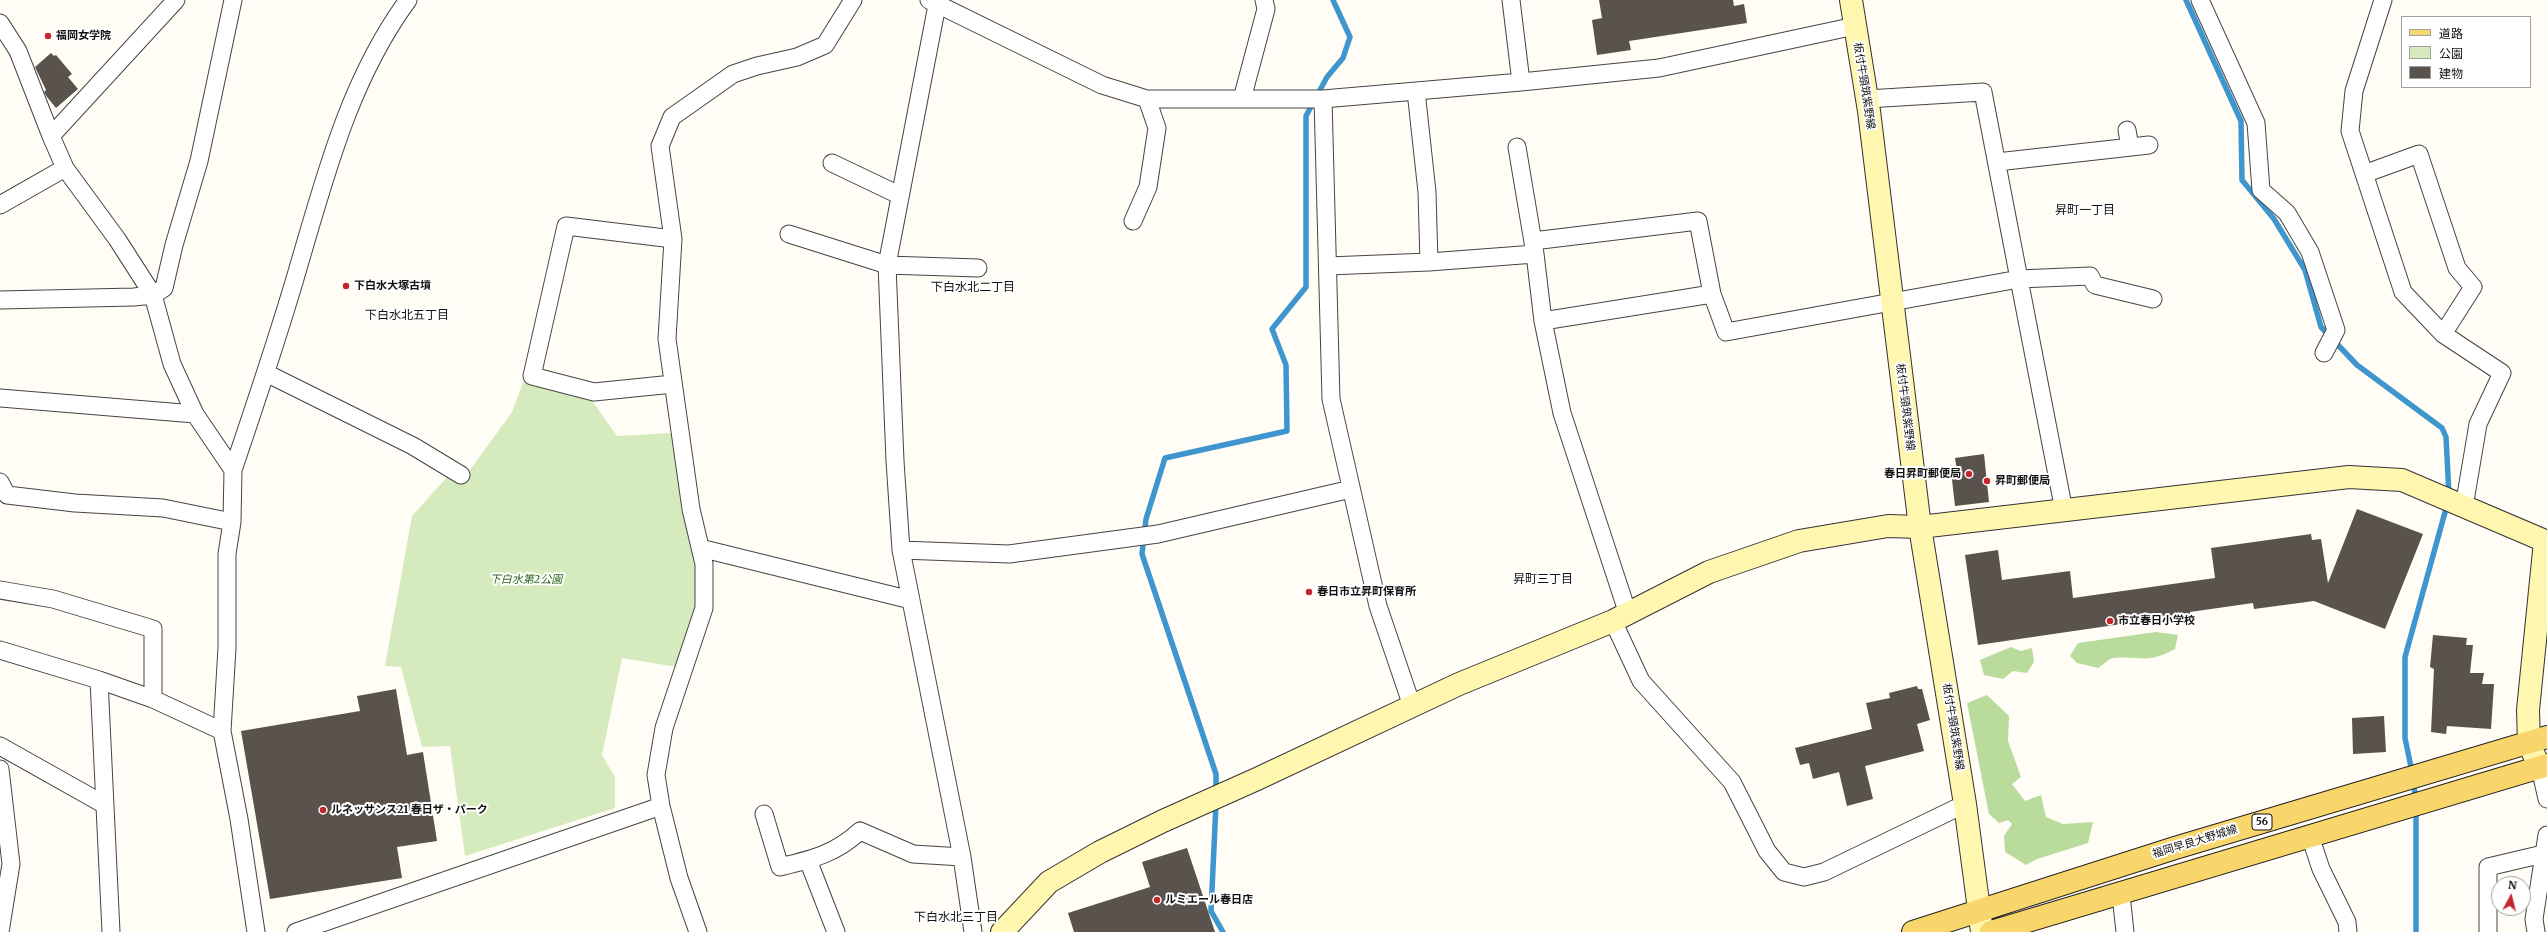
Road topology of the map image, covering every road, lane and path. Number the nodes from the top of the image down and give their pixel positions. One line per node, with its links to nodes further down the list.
1 (176, 0): 20 (street)
2 (233, 0): 40 (street)
3 (853, 0): 32 (street)
4 (1264, 0): 15 (street)
5 (1511, 0): 13 (street)
6 (1851, 0): 12 (street, 板付牛頸筑紫野線)
7 (2200, 0): 46 (street)
8 (2383, 0): 27 (street)
9 (402, 2): 47 (street)
10 (933, 3): 16 (street); 28 (street)
11 (0, 22): 20 (street)
12 (1855, 26): 13 (street); 18 (street, 板付牛頸筑紫野線)
13 (1521, 82): 14 (street)
14 (1416, 91): 17 (street); 34 (street)
15 (1242, 98): 16 (street); 17 (street)
16 (1147, 99): 30 (street)
17 (1324, 99): 36 (street)
18 (1867, 99): 24 (street); 43 (street, 板付牛頸筑紫野線)
19 (2127, 130): 23 (street)
20 (51, 136): 26 (street)
21 (2149, 145): 23 (street)
22 (1517, 147): 33 (street)
23 (2130, 147): 24 (street)
24 (1997, 162): 38 (street)
25 (832, 164): 28 (street)
26 (65, 168): 29 (street); 40 (street)
27 (2364, 174): 45 (street); 45 (street)
28 (899, 195): 35 (street)
29 (0, 204)
30 (1133, 221)
31 (790, 234): 35 (street)
32 (673, 239): 48 (street); 48 (street)
33 (1534, 248): 34 (street); 39 (street); 44 (street)
34 (1429, 262): 36 (street)
35 (887, 265): 37 (street); 61 (street)
36 (1328, 266): 53 (street)
37 (978, 268)
38 (2019, 279): 41 (street); 43 (street); 56 (street)
39 (1712, 294): 43 (street); 44 (street)
40 (153, 295): 42 (street); 50 (street)
41 (2153, 299)
42 (0, 300)
43 (1892, 302): 58 (street, 板付牛頸筑紫野線)
44 (1543, 321): 64 (street)
45 (2444, 334): 55 (street)
46 (2324, 353)
47 (266, 373): 51 (street); 52 (street)
48 (673, 384): 60 (street)
49 (0, 398): 50 (street)
50 (195, 414): 51 (street)
51 (233, 470): 57 (street)
52 (461, 475)
53 (1351, 489): 61 (street); 68 (street)
54 (2, 491): 57 (street)
55 (2464, 508): 56 (street); 59 (street)
56 (2064, 511): 58 (street)
57 (232, 522): 69 (street)
58 (1920, 527): 64 (street); 75 (street, 板付牛頸筑紫野線)
59 (2546, 541): 70 (street)
60 (700, 548): 63 (street); 77 (street)
61 (901, 550): 63 (street)
62 (0, 590): 67 (street)
63 (911, 600): 82 (street)
64 (1621, 617): 68 (street); 75 (street)
65 (0, 650): 66 (street)
66 (100, 680): 67 (street); 76 (street)
67 (153, 699): 69 (street)
68 (1412, 706): 93 (street)
69 (222, 731): 88 (street)
70 (2538, 741): 72 (street); 85 (main road, 福岡早良大野城線 / 56)
71 (0, 746): 76 (street)
72 (2543, 766): 74 (street); 80 (main road)
73 (0, 768): 86 (street)
74 (2547, 799)
75 (1965, 804): 85 (street, 板付牛頸筑紫野線)
76 (105, 805): 87 (street)
77 (661, 806): 89 (street); 90 (street)
78 (764, 814): 83 (street)
79 (2547, 835): 81 (street)
80 (2310, 836): 84 (main road); 98 (street)
81 (2543, 854): 99 (street); 100 (street)
82 (962, 857): 83 (street); 92 (street)
83 (808, 860): 91 (street)
84 (2121, 895): 96 (main road); 97 (street)
85 (1979, 910): 94 (main road, 福岡早良大野城線 / 56); 95 (street, 板付牛頸筑紫野線)
86 (0, 932)
87 (111, 932)
88 (256, 932)
89 (296, 932)
90 (698, 932)
91 (836, 932)
92 (973, 932)
93 (1002, 932)
94 (1913, 932)
95 (1982, 932)
96 (1991, 932)
97 (2125, 932)
98 (2348, 932)
99 (2488, 932)
100 (2536, 932)

